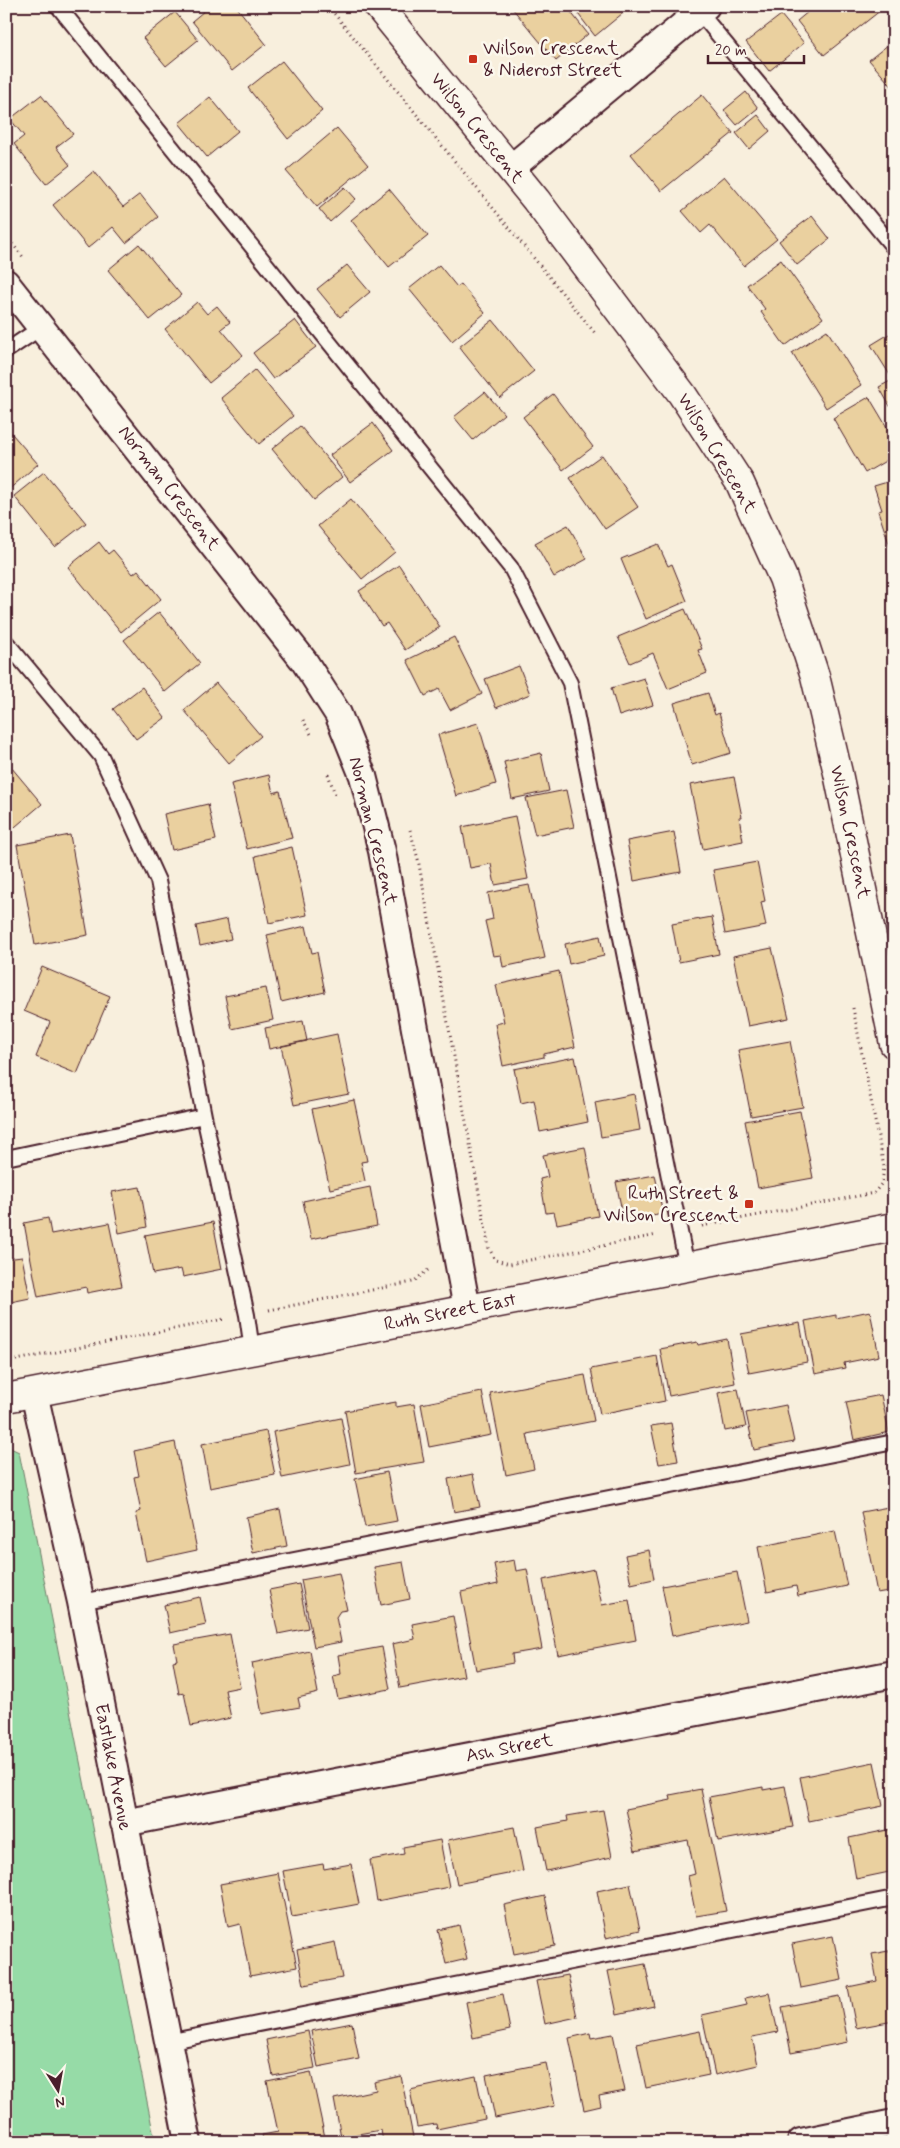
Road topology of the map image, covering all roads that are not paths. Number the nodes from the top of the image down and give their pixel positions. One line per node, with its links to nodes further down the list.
1 (58, 6): 14 (lane)
2 (378, 6): 4 (street, Wilson Crescent)
3 (700, 8): 4 (street); 5 (lane)
4 (511, 168): 10 (street, Wilson Crescent)
5 (894, 248)
6 (6, 283): 7 (street, Norman Crescent)
7 (42, 327): 8 (lane); 15 (street, Norman Crescent)
8 (6, 351)
9 (6, 642): 11 (lane)
10 (894, 1044)
11 (204, 1116): 12 (lane); 16 (lane)
12 (6, 1158)
13 (894, 1227): 14 (street, Ruth Street East)
14 (687, 1267): 15 (street, Ruth Street East)
15 (467, 1309): 16 (street, Ruth Street East)
16 (252, 1350): 17 (street, Ruth Street East)
17 (34, 1393): 18 (street, Ruth Street East); 20 (street, Eastlake Avenue)
18 (6, 1398)
19 (894, 1442): 20 (lane)
20 (81, 1602): 22 (street, Eastlake Avenue)
21 (894, 1674): 22 (street, Ash Street)
22 (124, 1823): 24 (street, Eastlake Avenue)
23 (894, 1898): 24 (lane)
24 (167, 2042): 26 (street, Eastlake Avenue)
25 (894, 2123): 27 (street)
26 (188, 2142)
27 (801, 2142)

